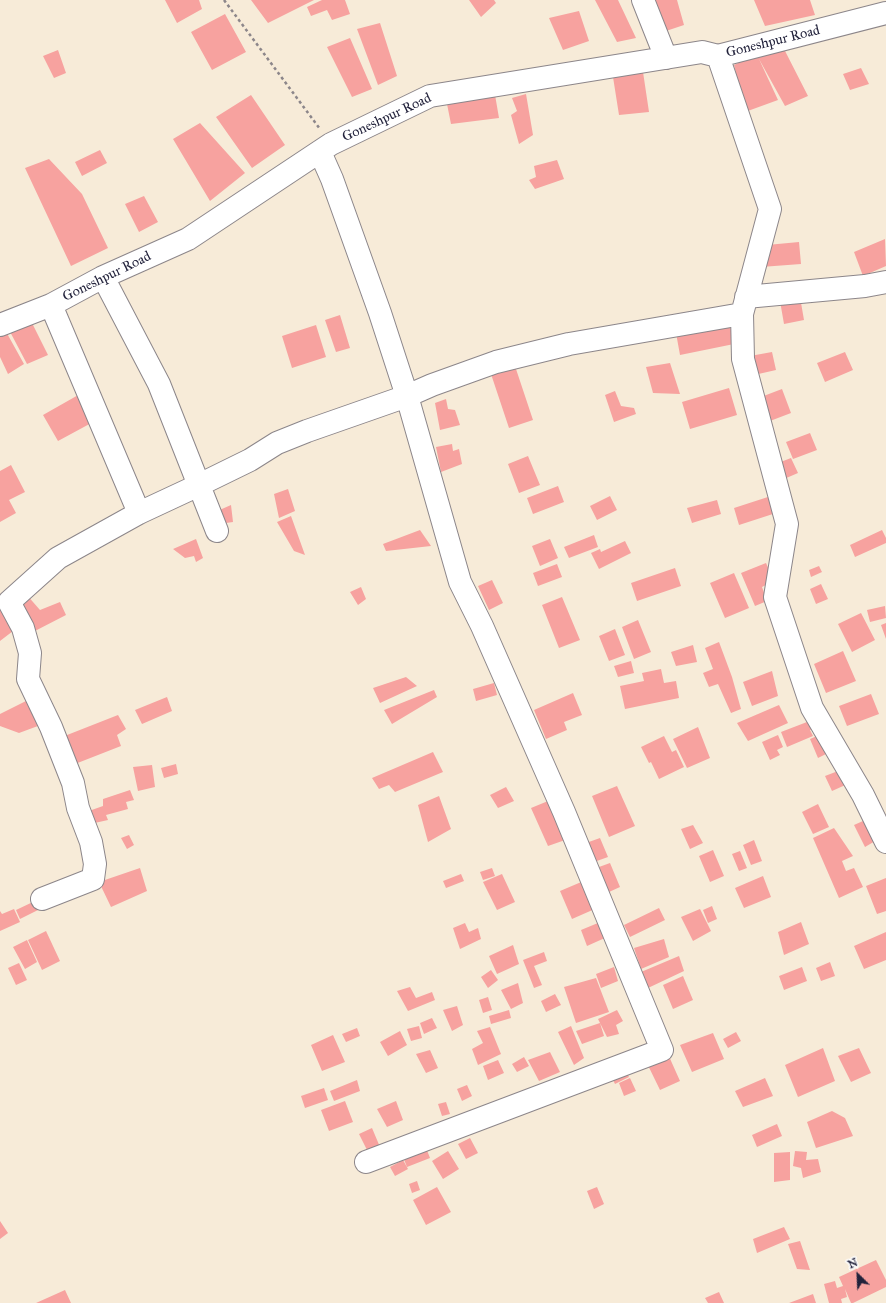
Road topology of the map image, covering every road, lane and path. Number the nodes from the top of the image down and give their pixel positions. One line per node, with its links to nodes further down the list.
1 (224, 0): 6 (path)
2 (643, 0): 5 (street)
3 (886, 13): 4 (street, Goneshpur Road)
4 (718, 56): 5 (street, Goneshpur Road); 10 (street)
5 (666, 58): 6 (street, Goneshpur Road)
6 (325, 148): 7 (street, Goneshpur Road); 12 (street)
7 (103, 277): 9 (street, Goneshpur Road); 13 (street)
8 (886, 282): 10 (street)
9 (51, 305): 11 (street, Goneshpur Road); 14 (street)
10 (744, 306): 12 (street); 16 (street)
11 (0, 326)
12 (407, 396): 13 (street); 18 (street)
13 (199, 486): 14 (street); 15 (street)
14 (139, 513): 17 (street)
15 (217, 531)
16 (885, 837)
17 (42, 899)
18 (366, 1162)

